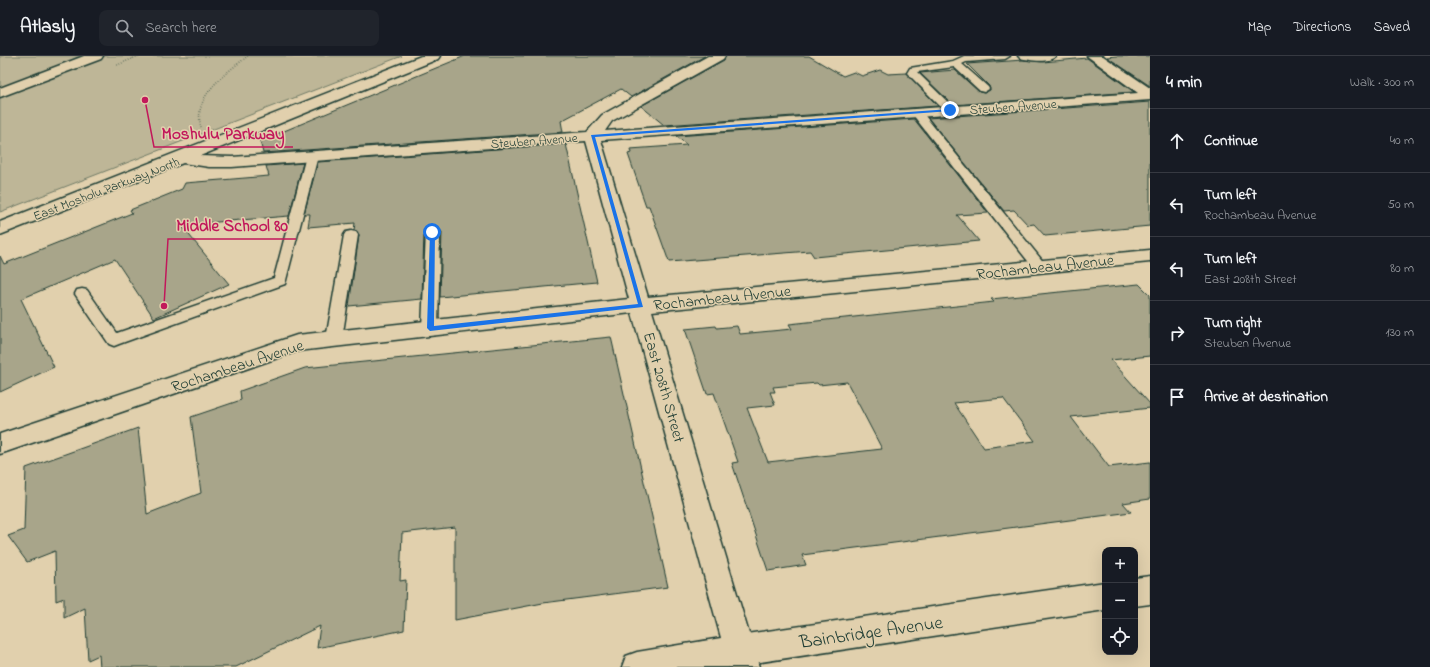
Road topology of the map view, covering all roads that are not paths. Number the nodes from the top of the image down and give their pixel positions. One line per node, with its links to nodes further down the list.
1 (96, 56): 10 (street)
2 (433, 56): 16 (street, East Mosholu Parkway North)
3 (718, 56): 14 (street)
4 (1005, 56): 8 (lane)
5 (1023, 56): 6 (lane)
6 (1051, 56)
7 (1094, 56): 11 (street)
8 (956, 64): 9 (lane); 12 (lane)
9 (984, 89)
10 (0, 93)
11 (1150, 95): 12 (street, Steuben Avenue)
12 (950, 110): 13 (street, Steuben Avenue)
13 (917, 112): 14 (street, Steuben Avenue); 21 (lane)
14 (592, 136): 15 (street, Steuben Avenue); 23 (street, East 208th Street)
15 (312, 156): 16 (street, Steuben Avenue); 22 (lane)
16 (181, 158): 17 (street, East Mosholu Parkway North)
17 (0, 229)
18 (432, 232): 24 (lane)
19 (351, 235): 25 (lane)
20 (1150, 256): 21 (street, Rochambeau Avenue)
21 (1040, 267): 23 (street, Rochambeau Avenue)
22 (82, 294)
23 (641, 305): 24 (street, Rochambeau Avenue); 30 (street, East 208th Street)
24 (430, 328): 25 (street, Rochambeau Avenue)
25 (334, 339): 26 (street, Rochambeau Avenue)
26 (0, 444)
27 (1150, 590): 28 (street)
28 (1138, 592)
29 (1102, 597): 30 (street, Bainbridge Avenue)
30 (742, 658): 31 (street, Bainbridge Avenue)
31 (637, 667)

